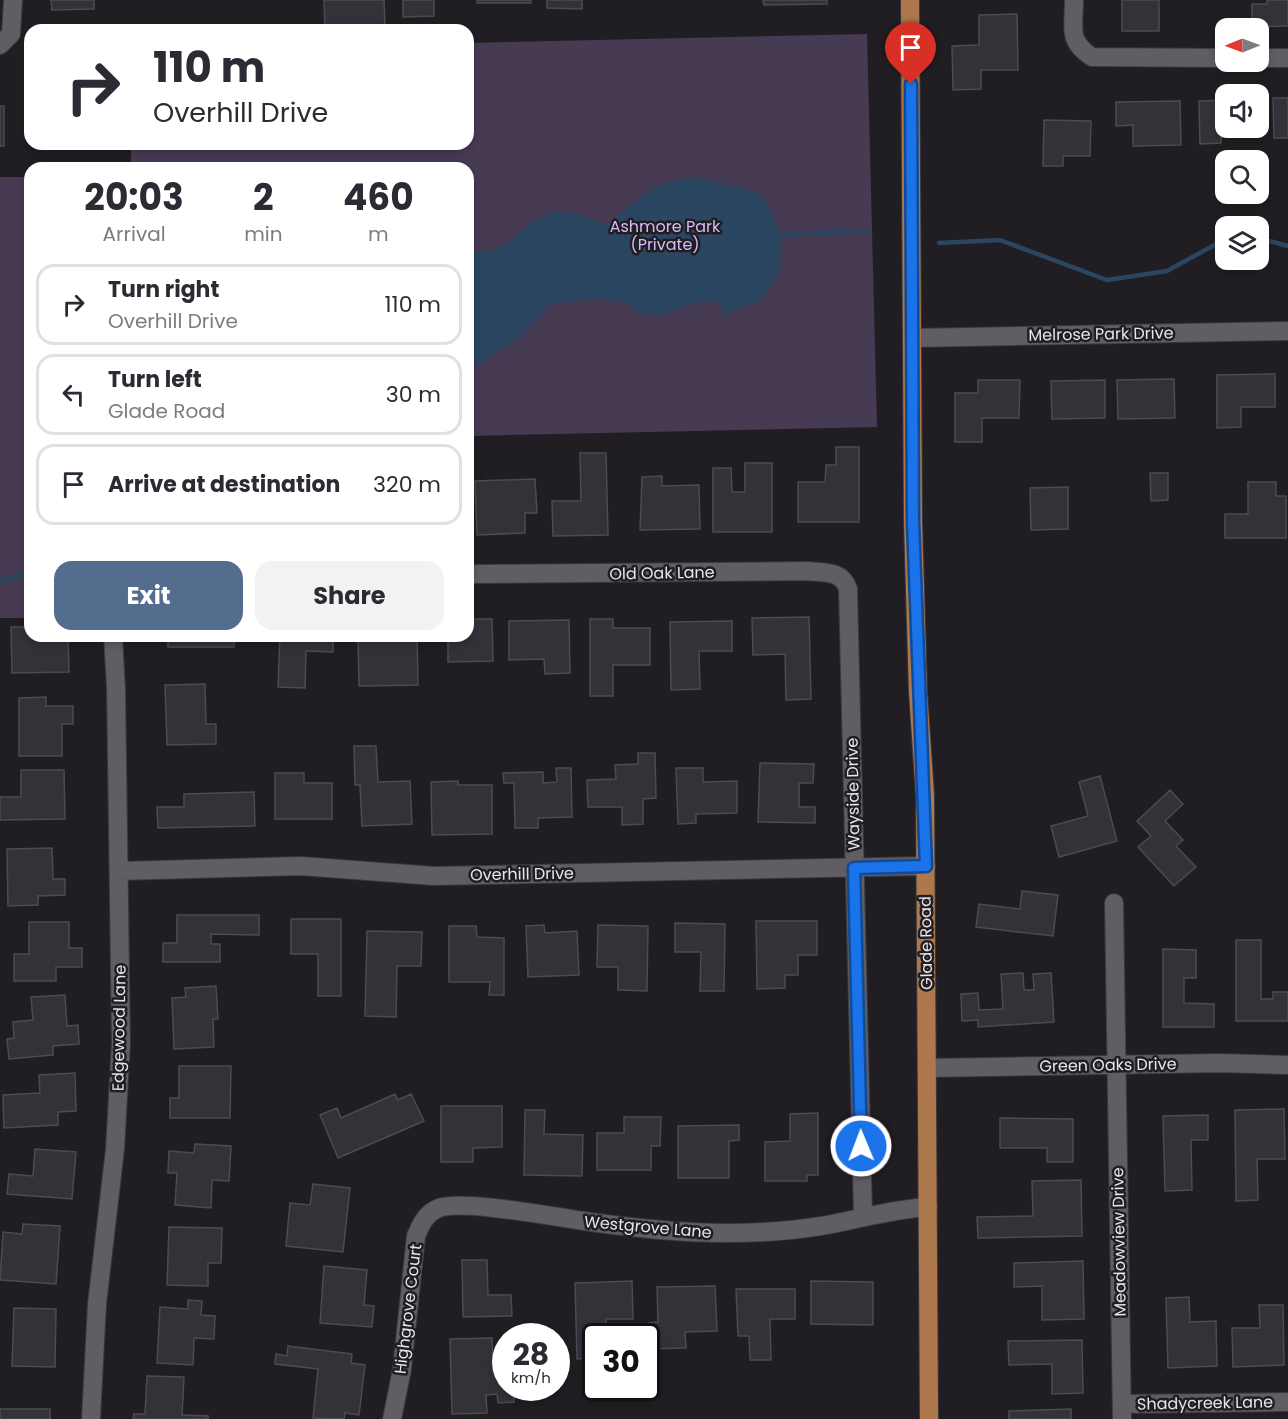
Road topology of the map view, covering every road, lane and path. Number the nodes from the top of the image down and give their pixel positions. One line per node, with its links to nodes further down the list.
1 (13, 0): 4 (street)
2 (910, 0): 9 (main road, Glade Road)
3 (1074, 0): 5 (street)
4 (0, 45)
5 (1215, 58)
6 (1269, 58): 7 (street)
7 (1288, 58)
8 (1288, 331): 9 (street, Melrose Park Drive)
9 (913, 339): 13 (main road, Glade Road)
10 (474, 574): 11 (street, Old Oak Lane)
11 (848, 589): 14 (street, Wayside Drive)
12 (113, 642): 15 (street, Edgewood Lane)
13 (926, 866): 14 (street, Overhill Drive); 19 (main road, Glade Road)
14 (854, 868): 15 (street, Overhill Drive); 22 (street, Wayside Drive)
15 (119, 871): 25 (street, Edgewood Lane)
16 (1114, 903): 17 (street, Meadowview Drive)
17 (1117, 1065): 18 (street, Green Oaks Drive); 19 (street, Green Oaks Drive); 24 (street, Meadowview Drive)
18 (1288, 1065)
19 (928, 1068): 20 (main road, Glade Road)
20 (928, 1207): 22 (street, Westgrove Lane); 27 (main road, Glade Road)
21 (439, 1208): 22 (street, Westgrove Lane); 26 (street, Highgrove Court)
22 (863, 1216)
23 (1288, 1402): 24 (street, Shadycreek Lane)
24 (1122, 1412)
25 (90, 1419)
26 (392, 1419)
27 (929, 1419)

